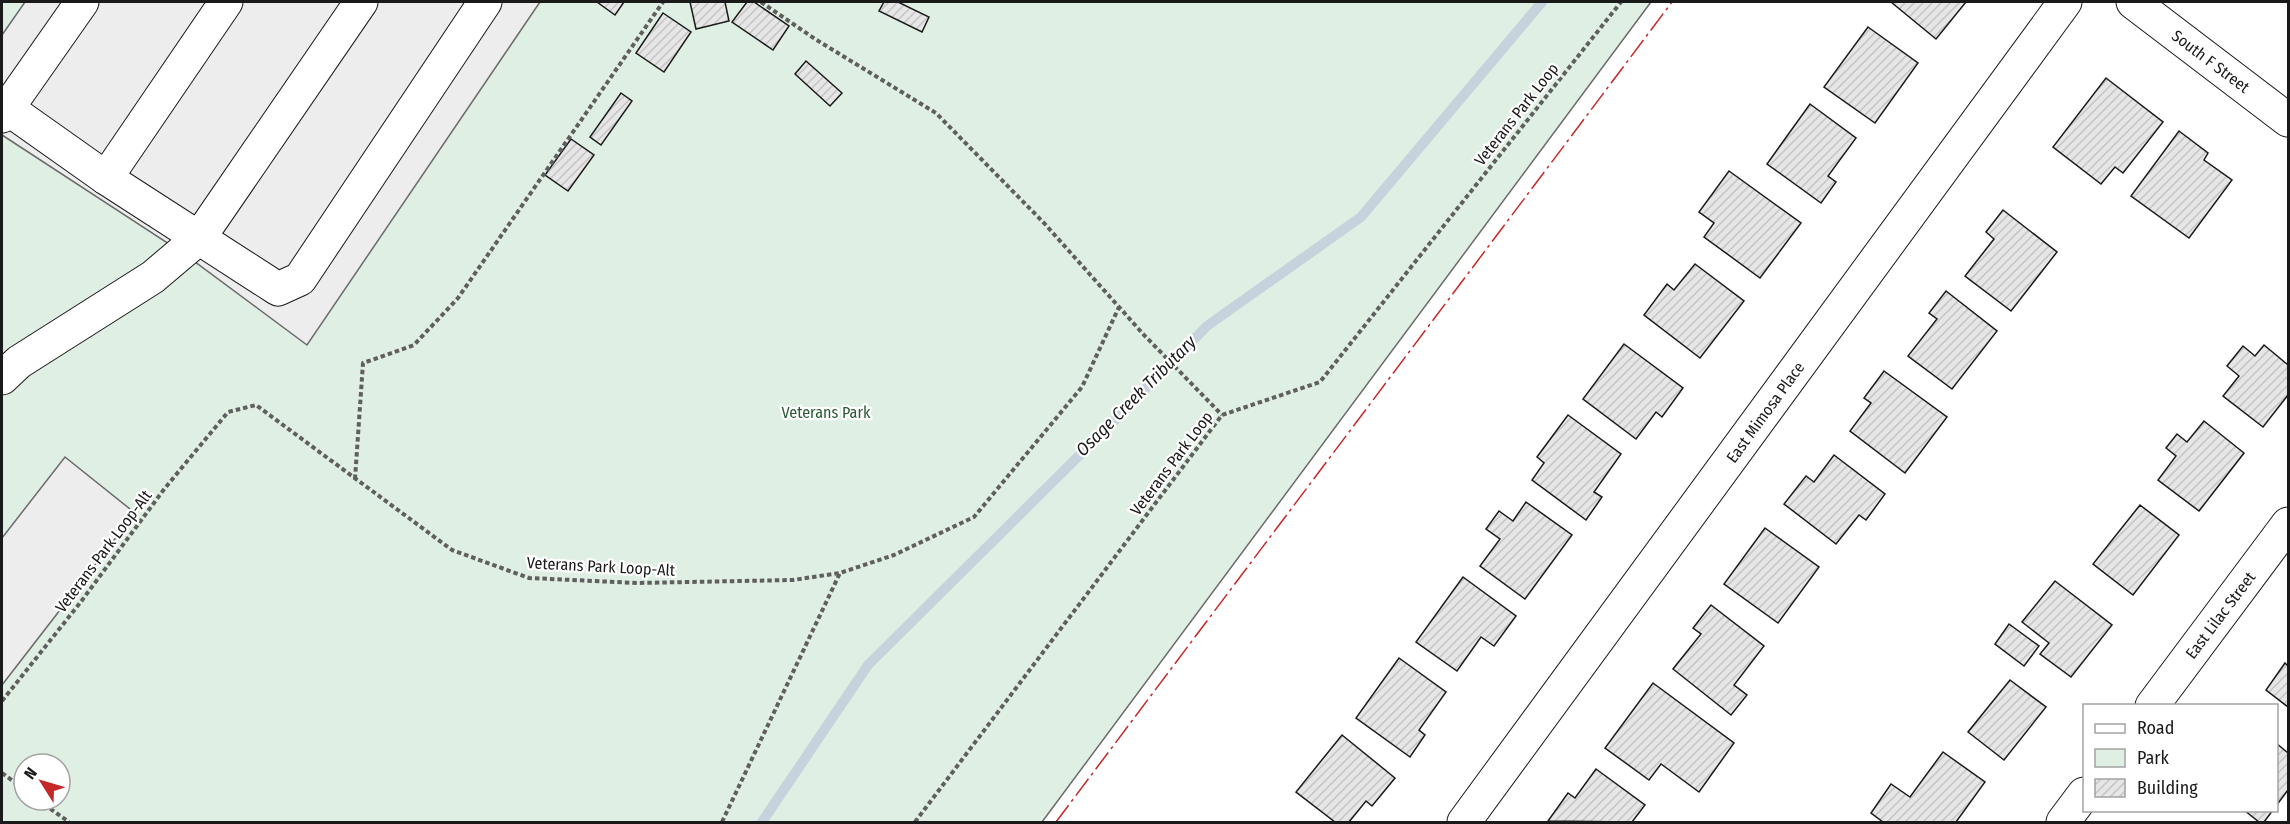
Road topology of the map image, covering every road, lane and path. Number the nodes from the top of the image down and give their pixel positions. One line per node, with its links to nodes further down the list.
1 (82, 2): 10 (street)
2 (226, 2): 12 (street)
3 (361, 2): 13 (street)
4 (484, 2): 13 (street)
5 (663, 2): 17 (path)
6 (761, 2): 14 (path)
7 (1621, 2): 16 (path, Veterans Park Loop)
8 (2065, 2): 27 (street, East Mimosa Place)
9 (2133, 2): 11 (street, South F Street)
10 (4, 112): 12 (street)
11 (2289, 120)
12 (106, 178): 13 (street)
13 (199, 238): 15 (street)
14 (1119, 307): 16 (path); 19 (path, Veterans Park Loop-Alt)
15 (2, 378)
16 (1222, 415): 26 (path, Veterans Park Loop)
17 (355, 479): 19 (path, Veterans Park Loop-Alt); 20 (path, Veterans Park Loop-Alt)
18 (2289, 525): 21 (street, East Lilac Street)
19 (840, 573): 25 (path)
20 (2, 701)
21 (2152, 704)
22 (2083, 797): 28 (street)
23 (55, 812): 24 (path)
24 (69, 822)
25 (722, 822)
26 (915, 822)
27 (1464, 822)
28 (2063, 822)

